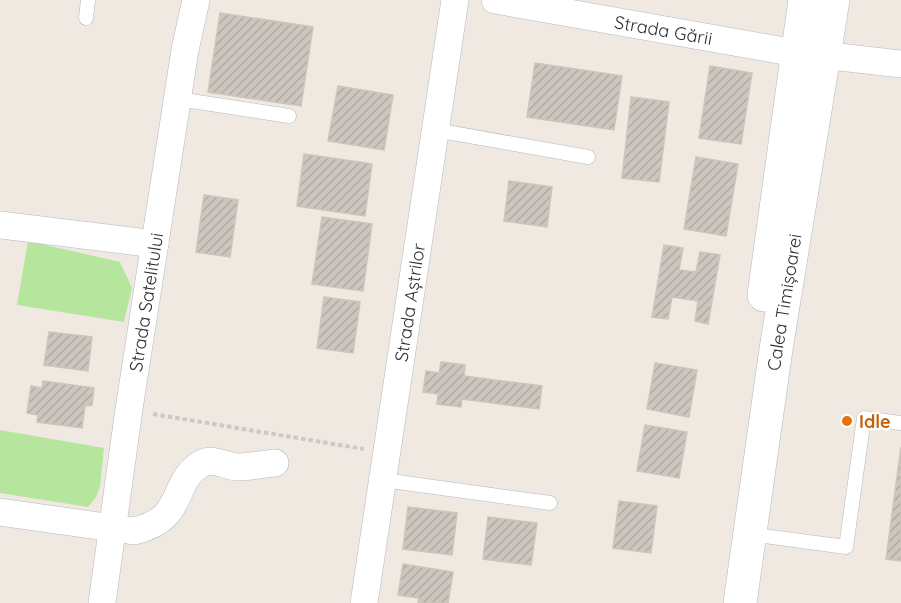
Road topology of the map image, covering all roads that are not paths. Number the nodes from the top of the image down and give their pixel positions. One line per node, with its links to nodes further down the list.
1 (88, 0): 7 (lane)
2 (196, 0): 10 (street, Strada Satelitului)
3 (455, 0): 12 (street, Strada Aștrilor)
4 (495, 0): 8 (street, Strada Gării)
5 (806, 0): 8 (main road, Calea Timișoarei)
6 (833, 0): 8 (main road, Calea Timișoarei)
7 (86, 18)
8 (811, 54): 9 (street, Strada Gării); 22 (main road, Calea Timișoarei); 25 (main road, Calea Timișoarei)
9 (901, 64)
10 (178, 99): 11 (lane); 15 (street, Strada Satelitului)
11 (289, 116)
12 (435, 130): 13 (lane); 18 (street, Strada Aștrilor)
13 (588, 157)
14 (0, 225): 15 (street)
15 (155, 244): 21 (street, Strada Satelitului)
16 (901, 423): 22 (lane)
17 (275, 463): 21 (street)
18 (383, 480): 19 (lane); 24 (street, Strada Aștrilor)
19 (550, 503)
20 (0, 512): 21 (street)
21 (112, 528): 23 (street, Strada Satelitului)
22 (749, 534): 26 (main road, Calea Timișoarei)
23 (102, 603)
24 (364, 603)
25 (718, 603)
26 (740, 603)

